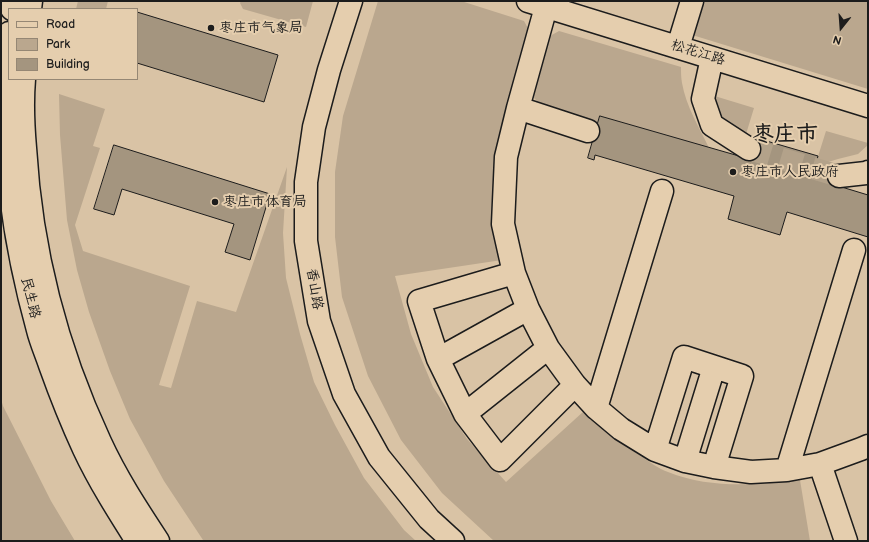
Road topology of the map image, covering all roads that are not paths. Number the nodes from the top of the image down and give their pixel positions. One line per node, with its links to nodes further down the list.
1 (351, 1): 32 (street, 香山路)
2 (692, 1): 4 (street)
3 (537, 4): 4 (street, 松花江路); 9 (street)
4 (678, 47): 6 (street, 松花江路)
5 (8, 55): 30 (street, 民生路)
6 (712, 58): 8 (street, 松花江路); 11 (street)
7 (24, 80): 31 (street, 民生路)
8 (868, 106)
9 (518, 108): 10 (street); 16 (street)
10 (588, 131)
11 (749, 149)
12 (868, 172): 13 (street)
13 (839, 176)
14 (662, 191): 22 (street)
15 (854, 250): 29 (street)
16 (514, 273): 17 (street); 19 (street)
17 (528, 309): 18 (street); 19 (street)
18 (548, 348): 21 (street); 23 (street)
19 (438, 359): 23 (street)
20 (714, 367): 24 (street); 26 (street); 28 (street)
21 (575, 385): 22 (street); 23 (street)
22 (596, 408): 24 (street)
23 (465, 414)
24 (655, 450): 26 (street)
25 (866, 453): 27 (street)
26 (685, 461): 28 (street)
27 (820, 464): 29 (street); 33 (street)
28 (714, 467): 29 (street)
29 (787, 470)
30 (137, 541)
31 (158, 541)
32 (453, 541)
33 (846, 541)

